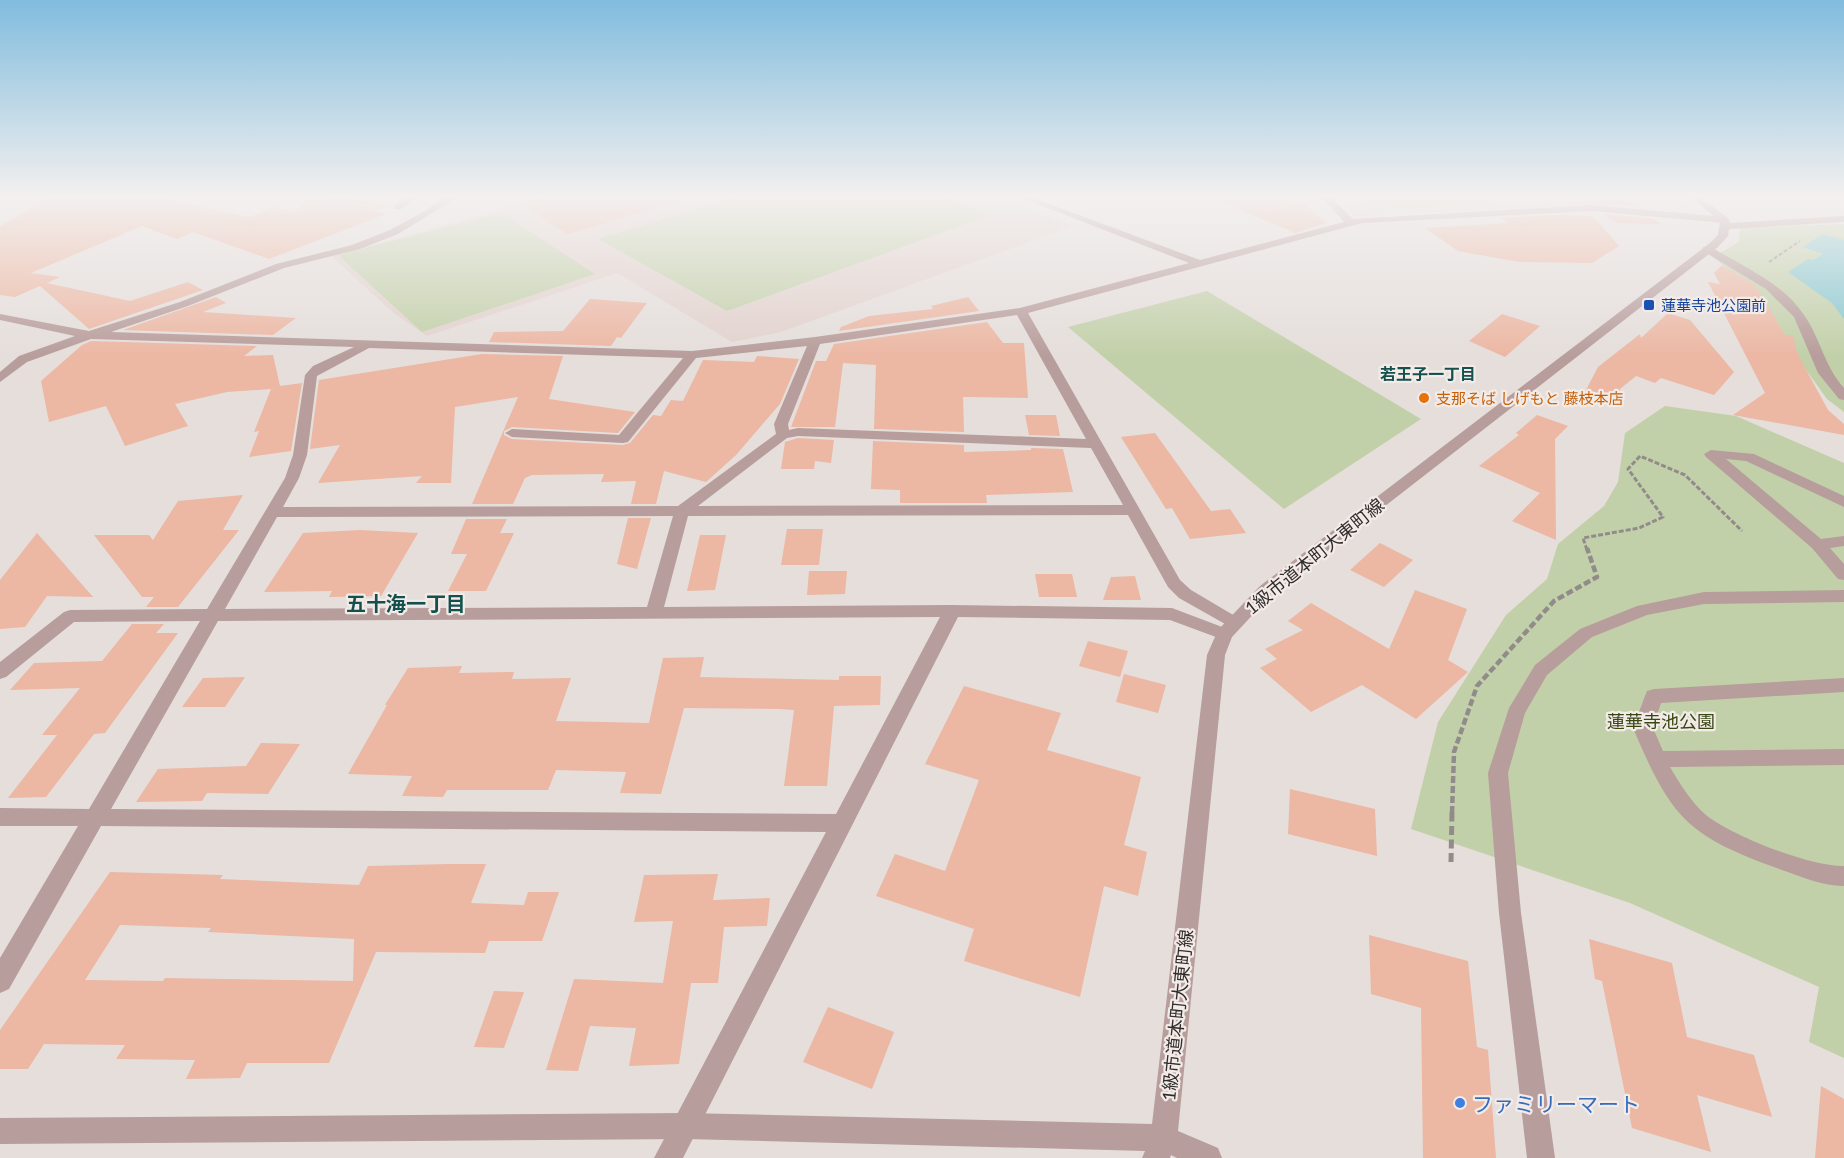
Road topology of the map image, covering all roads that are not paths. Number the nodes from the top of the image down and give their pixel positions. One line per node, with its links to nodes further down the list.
1 (348, 249): 8 (street)
2 (1161, 249): 5 (street)
3 (1254, 249): 5 (street)
4 (1707, 249): 13 (street); 28 (street, 1級市道本町大東町線)
5 (1201, 264): 6 (street)
6 (1021, 311): 9 (street); 16 (street)
7 (0, 317): 8 (street)
8 (87, 335): 10 (street); 12 (street)
9 (814, 341): 11 (street); 15 (street)
10 (368, 345): 11 (street); 20 (street)
11 (692, 355): 14 (street)
12 (0, 378)
13 (1844, 396)
14 (512, 433)
15 (783, 435): 16 (street); 19 (street)
16 (1096, 444): 18 (street)
17 (1844, 502): 22 (street)
18 (1132, 510): 19 (street); 28 (street)
19 (682, 511): 20 (street); 26 (street)
20 (273, 512): 27 (street)
21 (1844, 541): 22 (street)
22 (1818, 544): 23 (street)
23 (1844, 576)
24 (1844, 596): 43 (street)
25 (952, 611): 26 (street); 28 (street); 35 (street)
26 (654, 612): 27 (street)
27 (213, 614): 29 (street); 33 (street)
28 (1229, 628): 40 (street, 1級市道本町大東町線)
29 (0, 672)
30 (1844, 685): 32 (street)
31 (1844, 757): 32 (street)
32 (1656, 759): 36 (street)
33 (96, 816): 34 (street); 35 (street); 37 (street)
34 (0, 817)
35 (844, 823): 38 (street)
36 (1844, 876)
37 (0, 981)
38 (687, 1126): 39 (street); 40 (street); 41 (street)
39 (0, 1131)
40 (1160, 1148): 42 (street)
41 (668, 1158)
42 (1208, 1158)
43 (1541, 1158)

